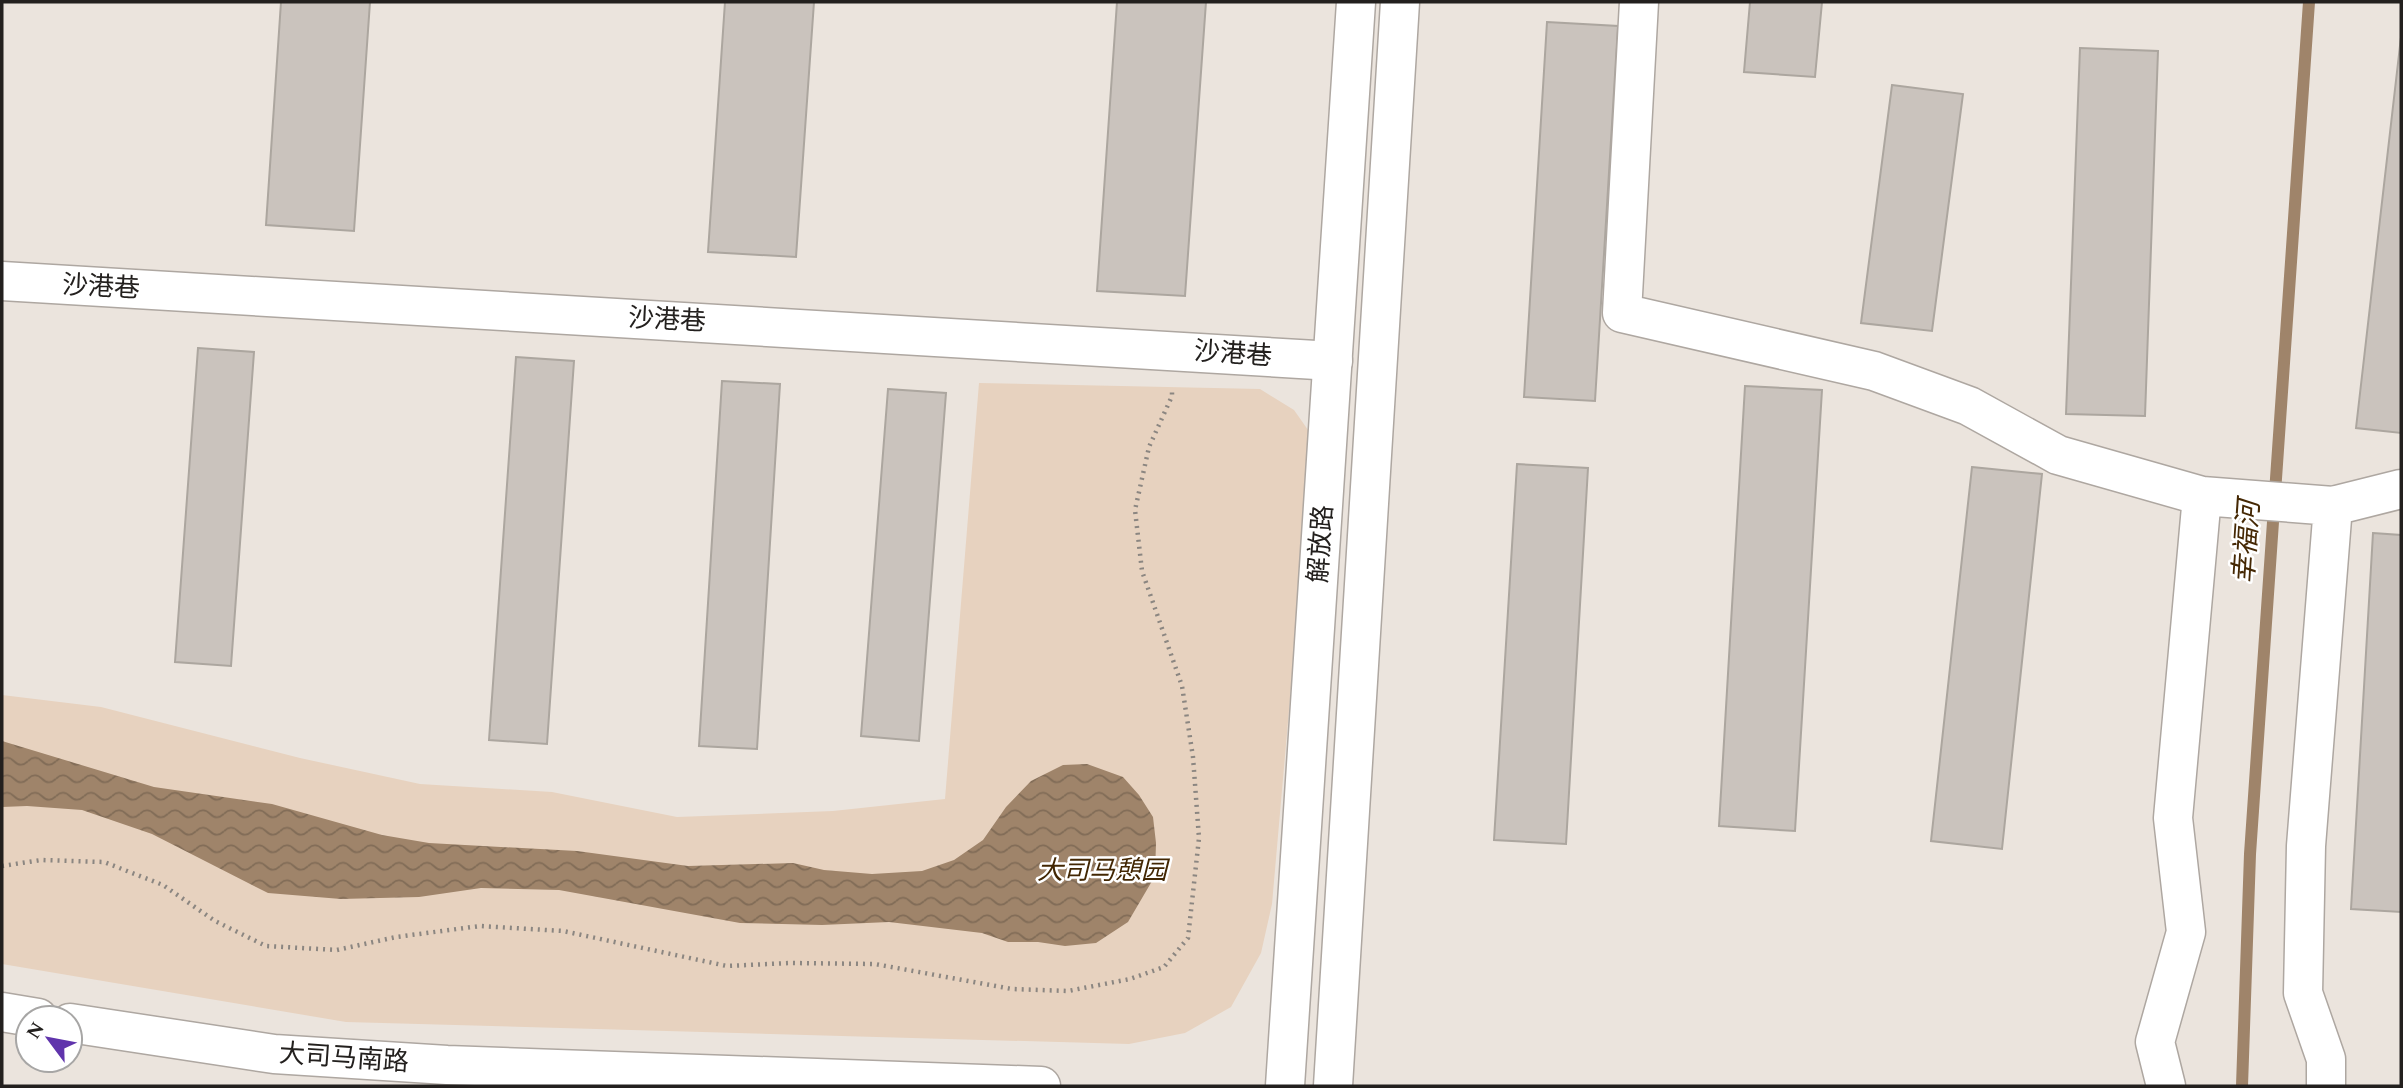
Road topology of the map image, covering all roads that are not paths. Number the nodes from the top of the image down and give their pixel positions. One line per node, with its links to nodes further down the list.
1 (1356, 2): 5 (street, 解放路)
2 (1401, 2): 12 (street, 解放路)
3 (1639, 2): 7 (street)
4 (2, 281): 5 (street, 沙港巷)
5 (1333, 361): 11 (street, 解放路)
6 (2401, 489): 8 (street)
7 (2203, 496): 8 (street); 13 (street)
8 (2314, 505): 14 (street)
9 (84, 1026): 10 (street, 大司马南路)
10 (1041, 1086)
11 (1285, 1086)
12 (1333, 1086)
13 (2166, 1086)
14 (2326, 1086)

